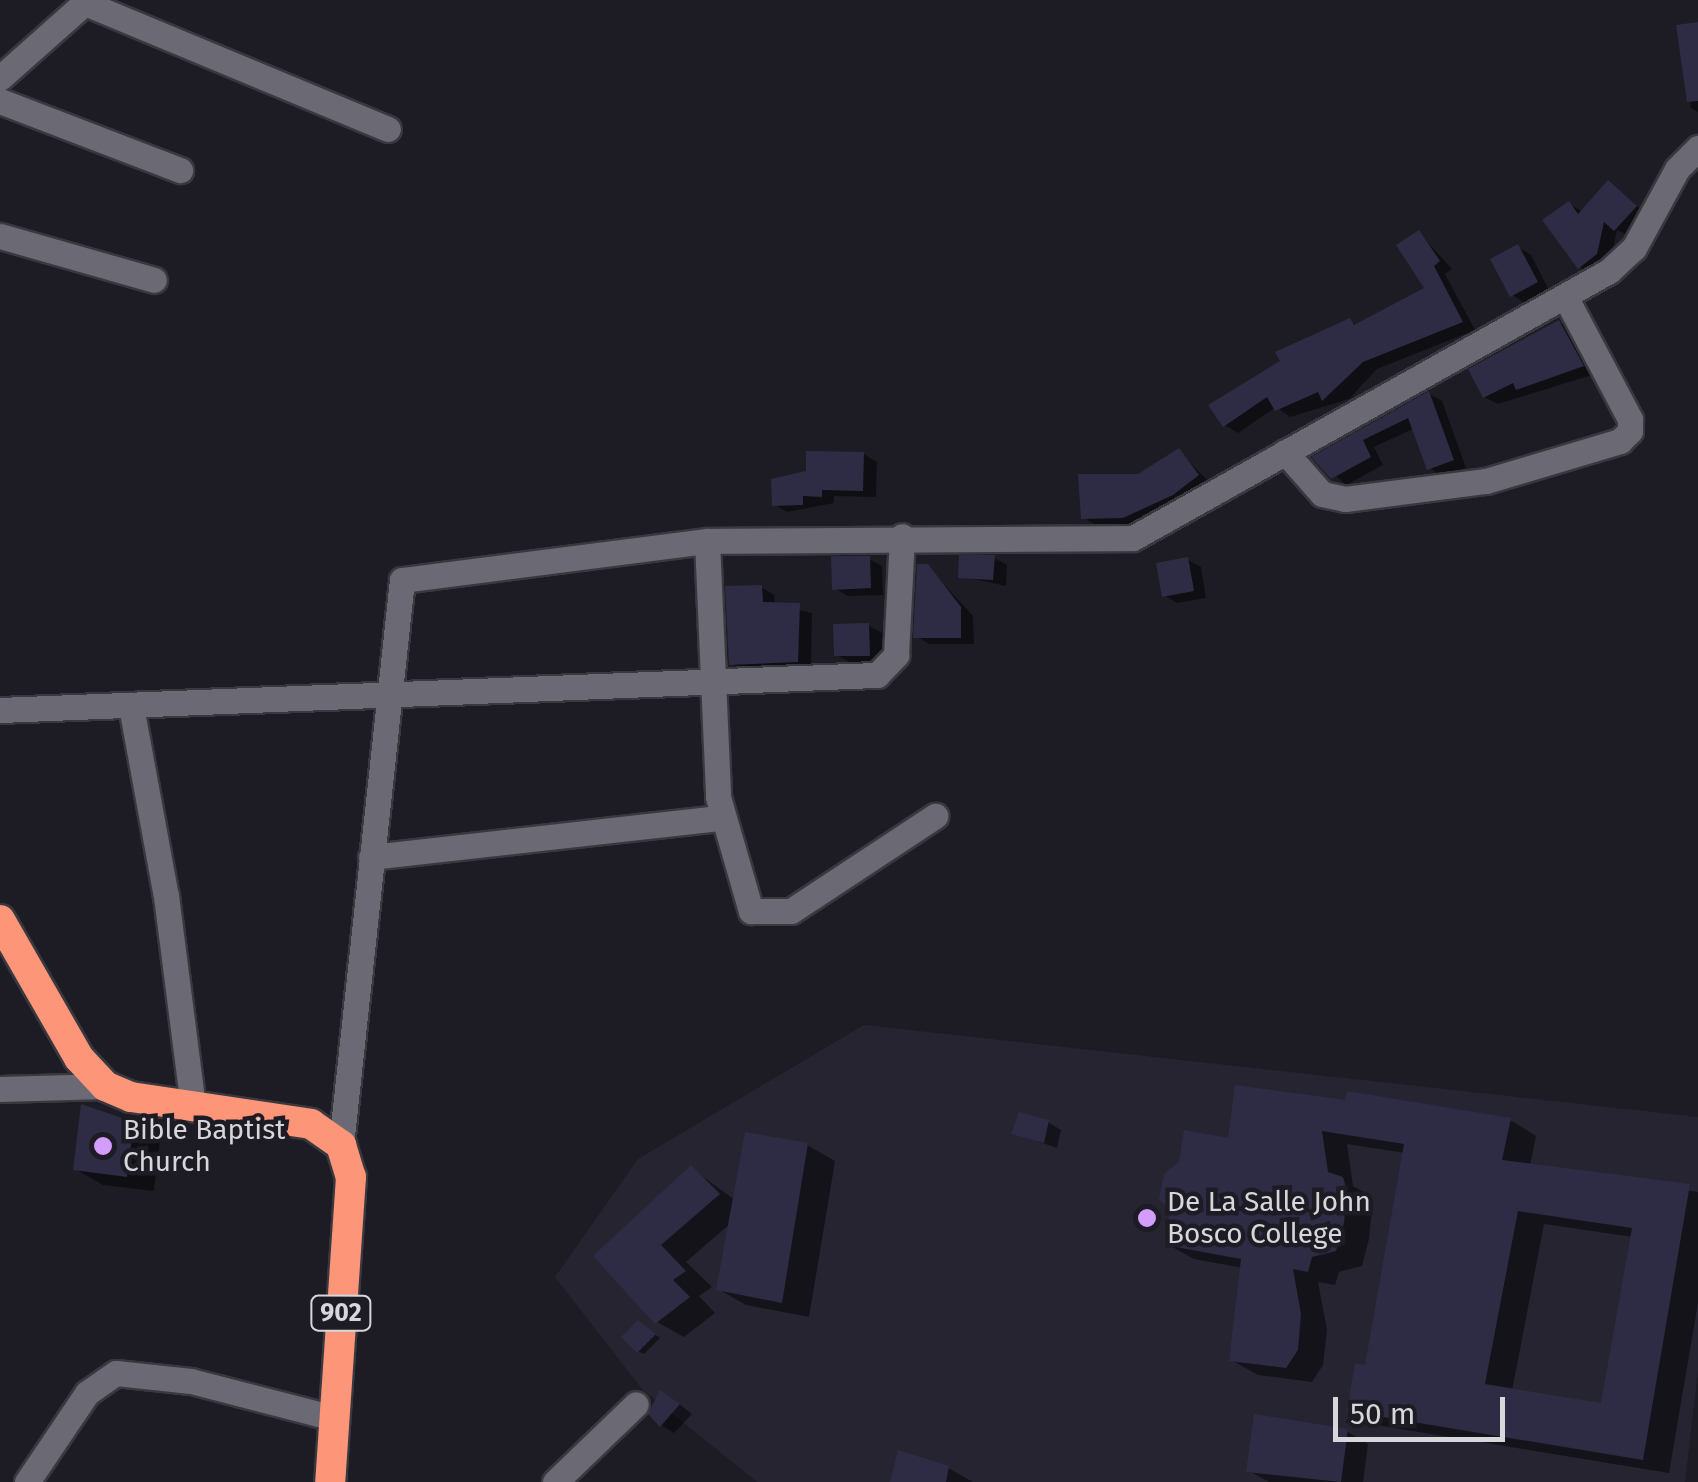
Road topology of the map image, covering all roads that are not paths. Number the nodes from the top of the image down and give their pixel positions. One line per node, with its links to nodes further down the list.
1 (87, 2): 2 (street); 4 (street)
2 (0, 78)
3 (0, 102): 6 (street)
4 (388, 130)
5 (1698, 148): 9 (street)
6 (180, 170)
7 (0, 236): 8 (street)
8 (154, 280)
9 (1566, 298): 10 (street); 10 (street)
10 (1285, 452): 11 (street)
11 (902, 536): 12 (street); 13 (street)
12 (706, 542): 13 (street); 14 (street)
13 (713, 686): 14 (street); 18 (street)
14 (387, 697): 15 (street); 19 (street)
15 (131, 706): 16 (street); 23 (street)
16 (0, 710)
17 (935, 816): 18 (street)
18 (720, 818): 19 (street)
19 (370, 857): 24 (street)
20 (0, 920): 21 (highway)
21 (105, 1086): 22 (street); 23 (highway)
22 (0, 1089)
23 (192, 1108): 24 (highway)
24 (341, 1145): 26 (highway, 902)
25 (636, 1404): 29 (street)
26 (334, 1418): 27 (street); 28 (highway, 902)
27 (27, 1482)
28 (330, 1482)
29 (555, 1482)

